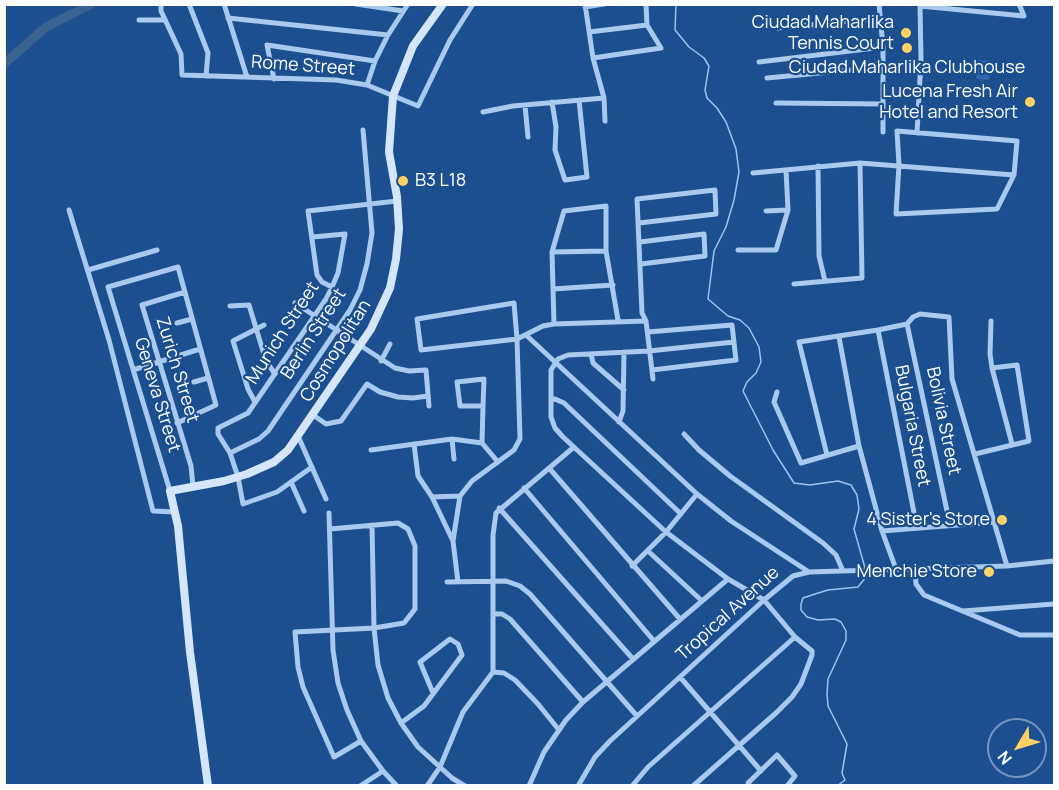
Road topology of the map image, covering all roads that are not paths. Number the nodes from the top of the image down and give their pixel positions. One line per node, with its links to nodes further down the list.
1 (161, 4): 18 (street)
2 (189, 4): 28 (street)
3 (224, 4): 15 (street)
4 (356, 4): 14 (street)
5 (408, 4): 14 (street)
6 (443, 4): 33 (street, Cosmopolitan)
7 (473, 4): 33 (street, Rome Street)
8 (604, 4): 13 (street)
9 (646, 4): 19 (street)
10 (879, 4): 16 (street)
11 (1019, 4): 12 (street)
12 (920, 5): 44 (street)
13 (585, 6): 21 (street)
14 (403, 11): 22 (street)
15 (228, 18): 22 (street); 29 (street)
16 (882, 18): 20 (street); 23 (street)
17 (140, 20): 18 (street)
18 (165, 20): 28 (street, Rome Street)
19 (647, 25): 21 (street); 24 (street)
20 (778, 28)
21 (589, 32): 24 (street)
22 (388, 35): 25 (street)
23 (883, 47): 26 (street); 27 (street)
24 (592, 58): 34 (street)
25 (375, 61): 31 (street); 32 (street)
26 (759, 62)
27 (883, 67): 30 (street); 38 (street)
28 (206, 76): 29 (street, Rome Street)
29 (247, 77): 31 (street, Rome Street)
30 (766, 78)
31 (274, 79): 32 (street, Rome Street)
32 (367, 85): 33 (street, Rome Street)
33 (393, 96): 52 (street, Cosmopolitan)
34 (604, 98): 35 (street); 41 (street)
35 (579, 100): 36 (street); 36 (street)
36 (552, 102): 39 (street)
37 (776, 103): 38 (street)
38 (883, 104): 43 (street)
39 (525, 105): 40 (street); 45 (street)
40 (483, 112)
41 (605, 121)
42 (363, 130): 53 (street, Berlin Street)
43 (882, 132)
44 (917, 133): 47 (street); 51 (street)
45 (528, 137)
46 (860, 163): 47 (street); 48 (street); 66 (street)
47 (899, 165): 51 (street); 51 (street)
48 (818, 166): 49 (street); 66 (street)
49 (786, 170): 50 (street); 55 (street)
50 (753, 173)
51 (1014, 175)
52 (398, 201): 53 (street); 94 (street, Cosmopolitan)
53 (370, 204): 58 (street); 87 (street, Berlin Street)
54 (69, 210): 65 (street)
55 (788, 210): 56 (street); 61 (street)
56 (765, 211)
57 (639, 223): 57 (street); 59 (street)
58 (313, 237): 69 (street); 69 (street, Munich Street)
59 (640, 242): 64 (street); 64 (street)
60 (157, 250): 65 (street)
61 (738, 250)
62 (606, 251): 63 (street); 63 (street); 68 (street)
63 (552, 252): 70 (street)
64 (640, 264): 79 (street)
65 (88, 270): 146 (street)
66 (825, 281): 67 (street)
67 (794, 284)
68 (613, 285): 70 (street); 78 (street)
69 (332, 287): 76 (street, Munich Street)
70 (553, 289): 82 (street)
71 (185, 292): 77 (street); 100 (street, Zurich Street); 103 (street, Geneva Street)
72 (255, 299): 74 (street)
73 (295, 303): 76 (street)
74 (249, 305): 75 (street); 85 (street)
75 (230, 306)
76 (315, 316): 87 (street); 105 (street, Munich Street)
77 (192, 319): 81 (street); 95 (street)
78 (618, 320): 79 (street); 82 (street)
79 (646, 321): 88 (street)
80 (991, 321): 102 (street)
81 (177, 323)
82 (554, 324): 89 (street)
83 (907, 324): 86 (street); 129 (street); 151 (street, Bolivia Street)
84 (264, 325): 85 (street)
85 (256, 329): 105 (street); 113 (street)
86 (878, 330): 90 (street); 152 (street, Bulgaria Street)
87 (336, 331): 94 (street); 128 (street, Berlin Street)
88 (648, 332): 92 (street); 96 (street)
89 (526, 335): 91 (street); 101 (street)
90 (839, 337): 125 (street); 130 (street)
91 (517, 339): 91 (street); 132 (street)
92 (734, 342): 96 (street); 104 (street)
93 (390, 344): 99 (street)
94 (359, 346): 99 (street); 116 (street, Cosmopolitan)
95 (200, 349): 100 (street); 106 (street)
96 (649, 351): 97 (street); 104 (street)
97 (624, 352): 98 (street); 109 (street)
98 (591, 354): 101 (street); 109 (street)
99 (381, 361): 111 (street)
100 (159, 362): 103 (street); 118 (street, Zurich Street)
101 (555, 363): 112 (street); 117 (street)
102 (992, 368): 124 (street); 124 (street)
103 (133, 370): 139 (street, Geneva Street)
104 (652, 370): 107 (street)
105 (275, 374): 113 (street, Munich Street)
106 (208, 378): 108 (street); 118 (street)
107 (653, 380)
108 (194, 382)
109 (624, 390): 117 (street)
110 (777, 392): 130 (street)
111 (428, 396): 114 (street); 116 (street)
112 (551, 400): 126 (street); 148 (street)
113 (255, 402): 128 (street, Munich Street)
114 (429, 406)
115 (483, 406): 115 (street); 122 (street)
116 (313, 415): 120 (street, Cosmopolitan)
117 (619, 422): 140 (street)
118 (177, 423): 137 (street, Zurich Street)
119 (684, 434): 163 (street)
120 (298, 436): 133 (street); 135 (street, Cosmopolitan)
121 (452, 439): 122 (street); 123 (street); 131 (street)
122 (482, 443): 132 (street)
123 (414, 444): 127 (street); 142 (street)
124 (1012, 444): 129 (street)
125 (859, 446): 130 (street); 154 (street)
126 (574, 447): 134 (street); 155 (street)
127 (370, 450)
128 (230, 453): 135 (street)
129 (975, 454): 149 (street)
130 (827, 455)
131 (454, 459)
132 (498, 462): 141 (street)
133 (312, 467): 136 (street); 143 (street)
134 (549, 468): 138 (street); 159 (street)
135 (238, 477): 136 (street); 137 (street, Cosmopolitan)
136 (291, 483): 145 (street)
137 (193, 486): 139 (street, Cosmopolitan)
138 (524, 488): 144 (street); 179 (street)
139 (170, 490): 146 (street, Geneva Street)
140 (697, 494): 148 (street); 164 (street)
141 (460, 496): 142 (street); 156 (street)
142 (432, 497): 156 (street)
143 (326, 499)
144 (499, 508): 168 (street); 180 (street)
145 (304, 511)
146 (175, 512): 195 (street, Geneva Street)
147 (329, 513): 153 (street)
148 (681, 514): 155 (street)
149 (995, 522): 151 (street); 160 (street)
150 (372, 525): 153 (street); 175 (street); 175 (street)
151 (950, 525): 152 (street)
152 (917, 528): 154 (street)
153 (330, 529): 176 (street)
154 (882, 531): 161 (street)
155 (666, 532): 157 (street); 165 (street)
156 (453, 541): 167 (street)
157 (648, 551): 159 (street); 169 (street)
158 (1054, 561): 160 (street, Tropical Avenue)
159 (632, 566): 174 (street)
160 (1007, 566): 162 (street, Tropical Avenue)
161 (896, 569): 162 (street, Tropical Avenue); 163 (street, Tropical Avenue)
162 (915, 569): 172 (street)
163 (843, 571): 164 (street, Tropical Avenue)
164 (809, 572): 170 (street, Tropical Avenue)
165 (728, 579): 169 (street); 170 (street)
166 (447, 582): 167 (street)
167 (458, 582): 168 (street)
168 (493, 582): 173 (street); 183 (street)
169 (701, 600): 174 (street)
170 (764, 600): 178 (street); 182 (street, Tropical Avenue)
171 (1054, 604): 172 (street)
172 (961, 611): 177 (street)
173 (493, 614): 181 (street); 185 (street)
174 (680, 619): 179 (street)
175 (374, 628): 176 (street); 188 (street)
176 (332, 630): 190 (street); 190 (street)
177 (1054, 635)
178 (795, 637): 186 (street); 191 (street)
179 (654, 640): 180 (street)
180 (633, 658): 183 (street)
181 (494, 672): 189 (street); 192 (street)
182 (680, 677): 186 (street); 187 (street, Tropical Avenue)
183 (608, 680): 185 (street); 187 (street)
184 (433, 693): 184 (street); 188 (street)
185 (582, 702): 189 (street)
186 (711, 712): 191 (street); 202 (street)
187 (638, 716): 201 (street, Tropical Avenue)
188 (401, 723): 192 (street)
189 (560, 730): 200 (street)
190 (361, 741): 193 (street)
191 (739, 745): 194 (street); 203 (street)
192 (440, 768): 198 (street); 199 (street)
193 (383, 771): 196 (street); 197 (street)
194 (761, 771): 204 (street); 205 (street)
195 (208, 786)
196 (360, 786)
197 (397, 786)
198 (427, 786)
199 (465, 786)
200 (529, 786)
201 (578, 786)
202 (632, 786)
203 (693, 786)
204 (750, 786)
205 (787, 786)

